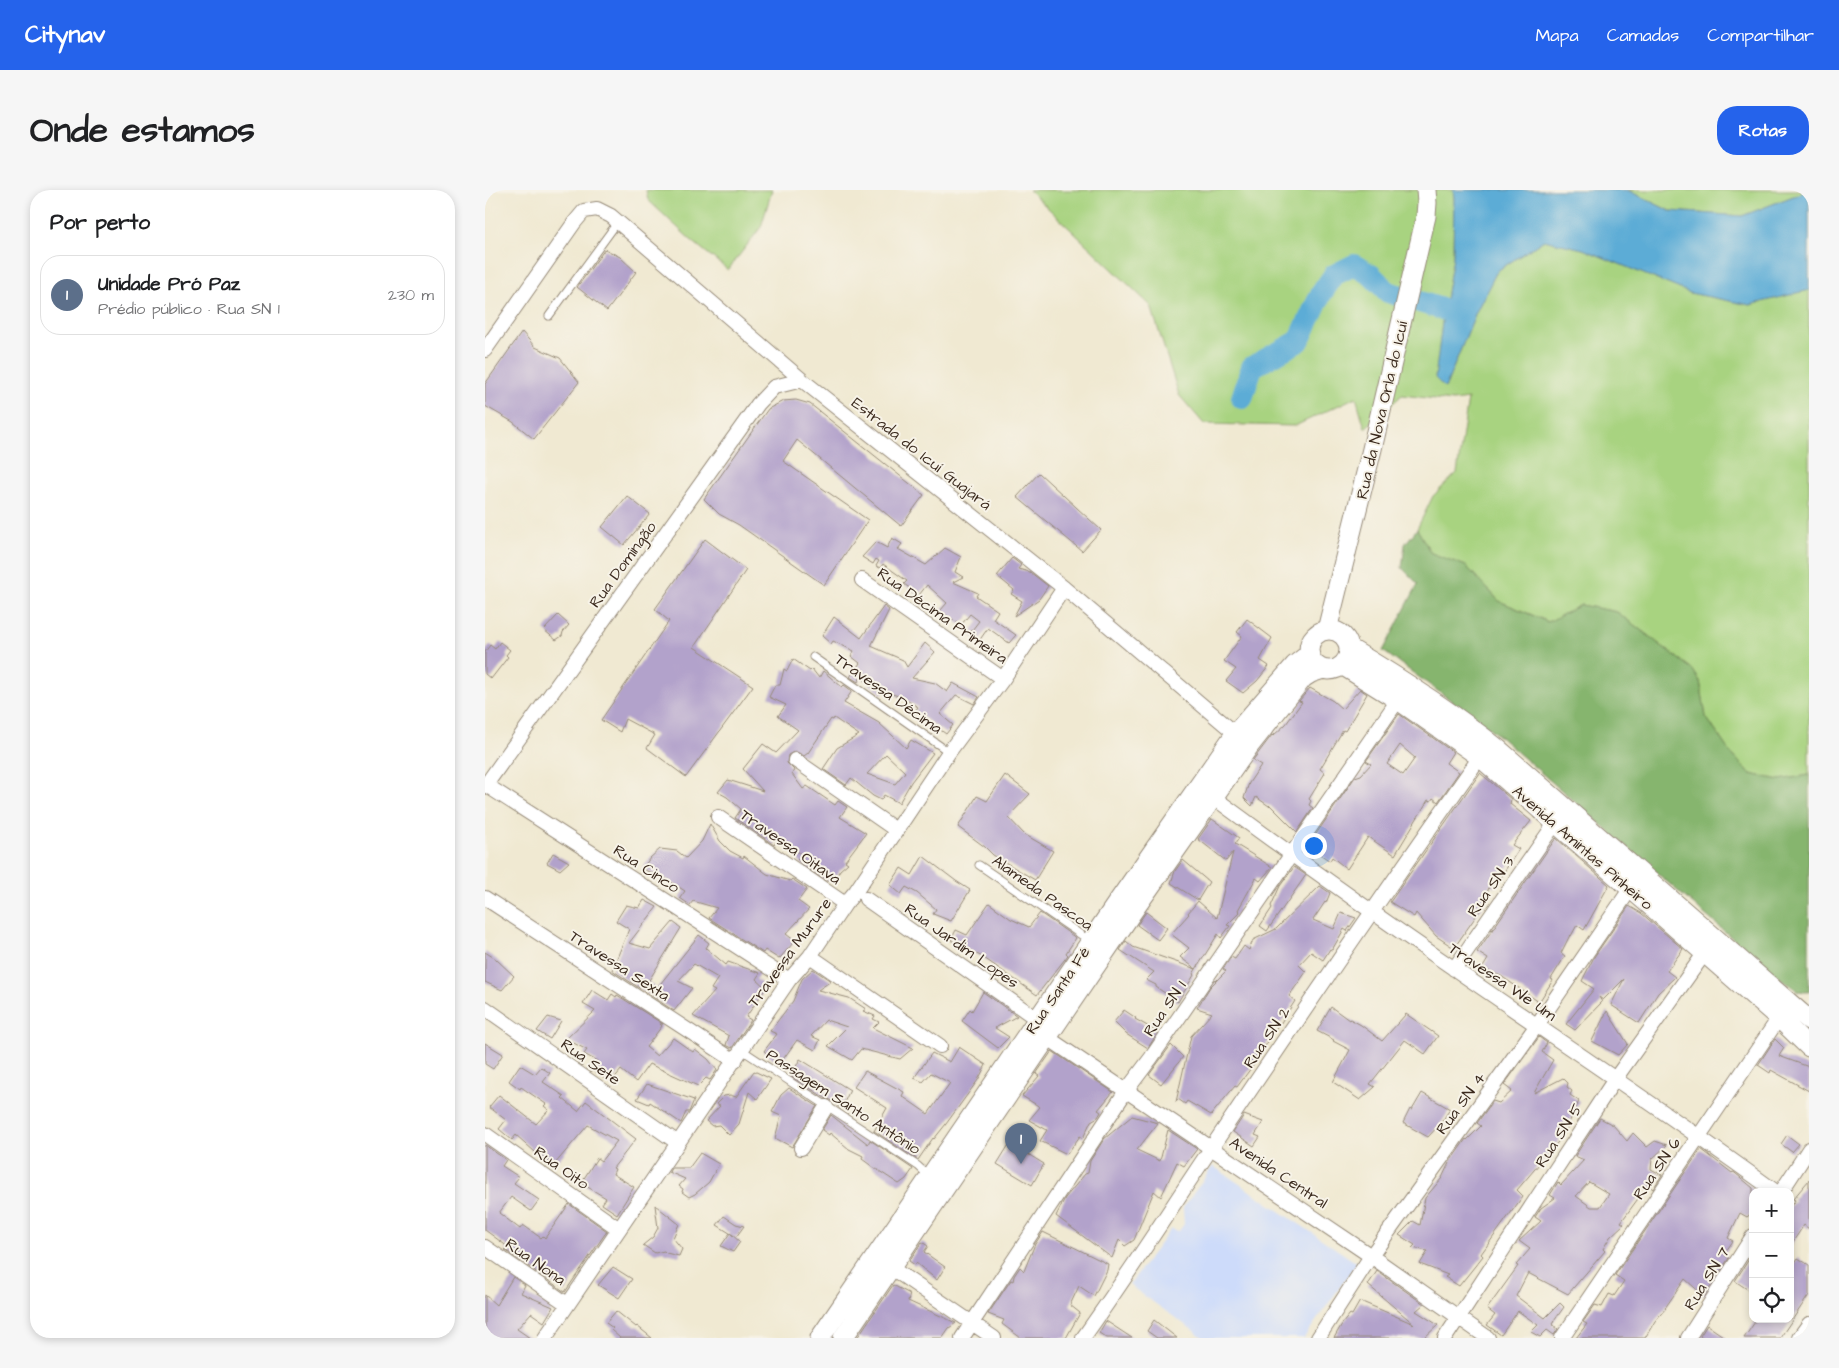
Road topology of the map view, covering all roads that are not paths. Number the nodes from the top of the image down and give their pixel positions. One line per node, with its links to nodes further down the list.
1 (1426, 190): 8 (street, Rua da Nova Orla do Icuí)
2 (617, 223): 3 (lane); 4 (street, Estrada do Icuí Guajará); 5 (street, Estrada do Icuí Guajará)
3 (549, 316)
4 (485, 350)
5 (802, 380): 7 (street, Estrada do Icuí Guajará); 19 (street, Rua Domingão)
6 (863, 580): 13 (street, Rua Décima Primeira)
7 (1063, 588): 13 (street, Travessa Murure); 15 (street, Estrada do Icuí Guajará)
8 (1327, 630): 9 (street); 11 (street)
9 (1309, 654): 12 (street); 15 (street, Rua Santa Fé)
10 (813, 656): 16 (lane, Travessa Décima)
11 (1345, 657): 12 (street); 14 (street, Avenida Amintas Pinheiro); 40 (street, Avenida Amintas Pinheiro)
12 (1323, 669): 15 (street, Rua Santa Fé)
13 (1003, 679): 16 (street, Travessa Murure)
14 (1398, 700): 17 (street, Avenida Amintas Pinheiro); 24 (street, Rua SN 1)
15 (1242, 740): 20 (street, Rua Santa Fé); 30 (street, Rua Santa Fé)
16 (949, 752): 23 (street, Travessa Murure)
17 (1480, 757): 22 (street, Avenida Amintas Pinheiro); 31 (street, Rua SN 2)
18 (795, 760): 23 (street)
19 (486, 786): 36 (street, Rua Cinco)
20 (1213, 797): 24 (street, Travessa We Um); 30 (street, Rua Santa Fé)
21 (718, 817): 29 (street, Travessa Oitava)
22 (1556, 822): 26 (street, Avenida Amintas Pinheiro); 35 (street, Rua SN 3)
23 (896, 830): 29 (street, Travessa Murure)
24 (1291, 854): 31 (street, Travessa We Um); 47 (street, Rua SN 1)
25 (979, 865): 32 (lane, Alameda Pascoa)
26 (1631, 888): 33 (street, Avenida Amintas Pinheiro); 41 (street, Rua SN 4)
27 (485, 898): 45 (street, Travessa Sexta)
28 (867, 899): 39 (street, Rua Jardim Lopes)
29 (845, 904): 34 (street, Travessa Murure)
30 (1126, 905): 32 (street, Rua Santa Fé); 42 (street, Rua Santa Fé)
31 (1371, 911): 35 (street, Travessa We Um); 53 (street, Rua SN 2)
32 (1091, 942): 39 (street, Rua Santa Fé)
33 (1704, 954): 38 (street, Avenida Amintas Pinheiro); 46 (street, Rua SN 5)
34 (810, 956): 36 (street, Travessa Murure); 43 (street)
35 (1454, 969): 41 (street, Travessa We Um)
36 (789, 980): 45 (street, Travessa Murure)
37 (485, 1008): 51 (street, Rua Sete)
38 (1779, 1018): 44 (street, Avenida Amintas Pinheiro); 50 (street, Rua SN 6)
39 (1037, 1019): 55 (street, Rua Santa Fé)
40 (1809, 1020)
41 (1537, 1025): 46 (street, Travessa We Um); 61 (street, Rua SN 4)
42 (1048, 1038): 47 (street, Avenida Central); 62 (street, Rua Santa Fé)
43 (940, 1046)
44 (1809, 1047)
45 (738, 1056): 48 (lane, Passagem Santo Antônio); 51 (street, Travessa Murure)
46 (1615, 1079): 50 (street, Travessa We Um); 64 (street, Rua SN 5)
47 (1126, 1091): 53 (street, Avenida Central); 65 (street, Rua SN 1)
48 (826, 1107): 52 (street); 55 (lane, Passagem Santo Antônio)
49 (485, 1134): 58 (street, Rua Oito)
50 (1699, 1136): 56 (street, Travessa We Um); 76 (street, Rua SN 6)
51 (678, 1143): 58 (street, Travessa Murure)
52 (801, 1148)
53 (1211, 1148): 61 (street, Avenida Central); 72 (street, Rua SN 2)
54 (1809, 1150): 57 (street)
55 (930, 1177): 68 (street, Rua Santa Fé)
56 (1770, 1188)
57 (1784, 1188)
58 (619, 1229): 63 (street, Travessa Murure)
59 (1749, 1242): 77 (street, Rua SN 7)
60 (485, 1247): 63 (street, Rua Nona)
61 (1371, 1256): 64 (street, Avenida Central); 73 (street, Rua SN 4)
62 (890, 1267): 65 (street); 69 (street, Rua Santa Fé)
63 (567, 1304): 67 (street, Travessa Murure)
64 (1459, 1318): 74 (street, Rua SN 5); 75 (street, Avenida Central)
65 (971, 1323): 70 (street, Rua SN 1); 71 (street)
66 (1809, 1324): 78 (street)
67 (545, 1338)
68 (820, 1338)
69 (843, 1338)
70 (962, 1338)
71 (994, 1338)
72 (1083, 1338)
73 (1318, 1338)
74 (1445, 1338)
75 (1488, 1338)
76 (1561, 1338)
77 (1688, 1338)
78 (1799, 1338)

